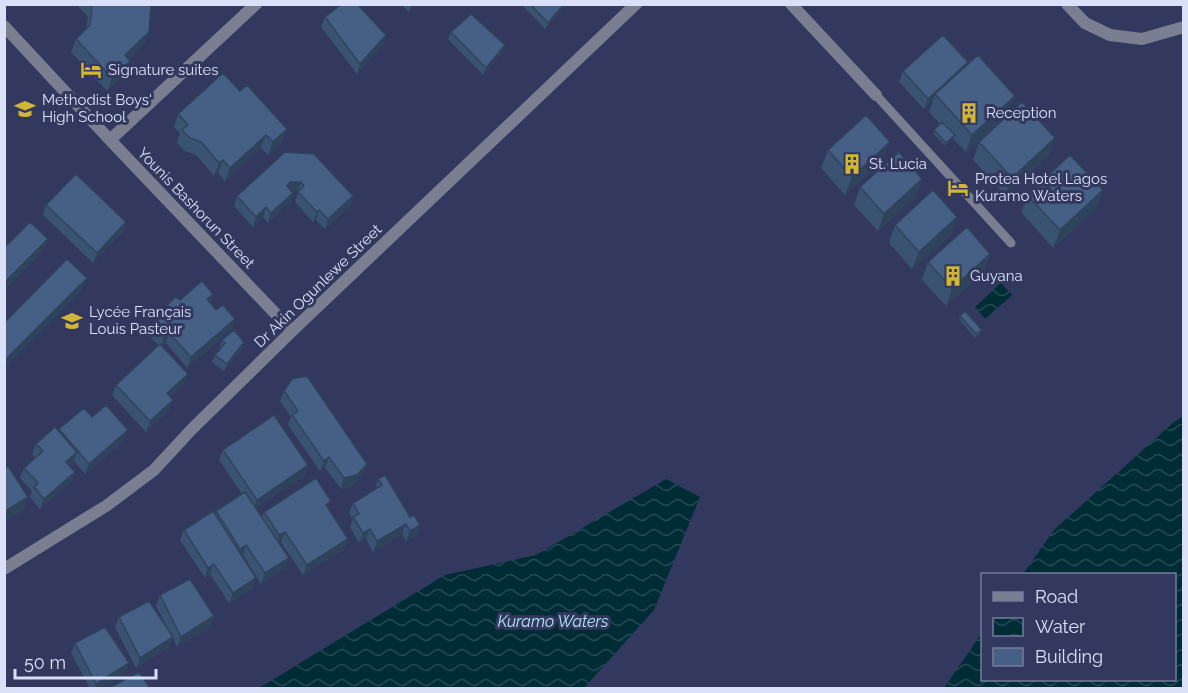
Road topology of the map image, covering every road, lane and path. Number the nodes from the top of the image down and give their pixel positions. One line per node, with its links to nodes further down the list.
1 (256, 4): 8 (street)
2 (636, 4): 10 (street, Dr Akin Ogunlewe Street)
3 (791, 4): 7 (street)
4 (1067, 4): 6 (street)
5 (4, 26): 8 (street, Younis Bashorun Street)
6 (1184, 27)
7 (876, 95): 9 (lane)
8 (110, 140): 10 (street, Younis Bashorun Street)
9 (1011, 243)
10 (292, 331): 11 (street, Dr Akin Ogunlewe Street)
11 (4, 569)

